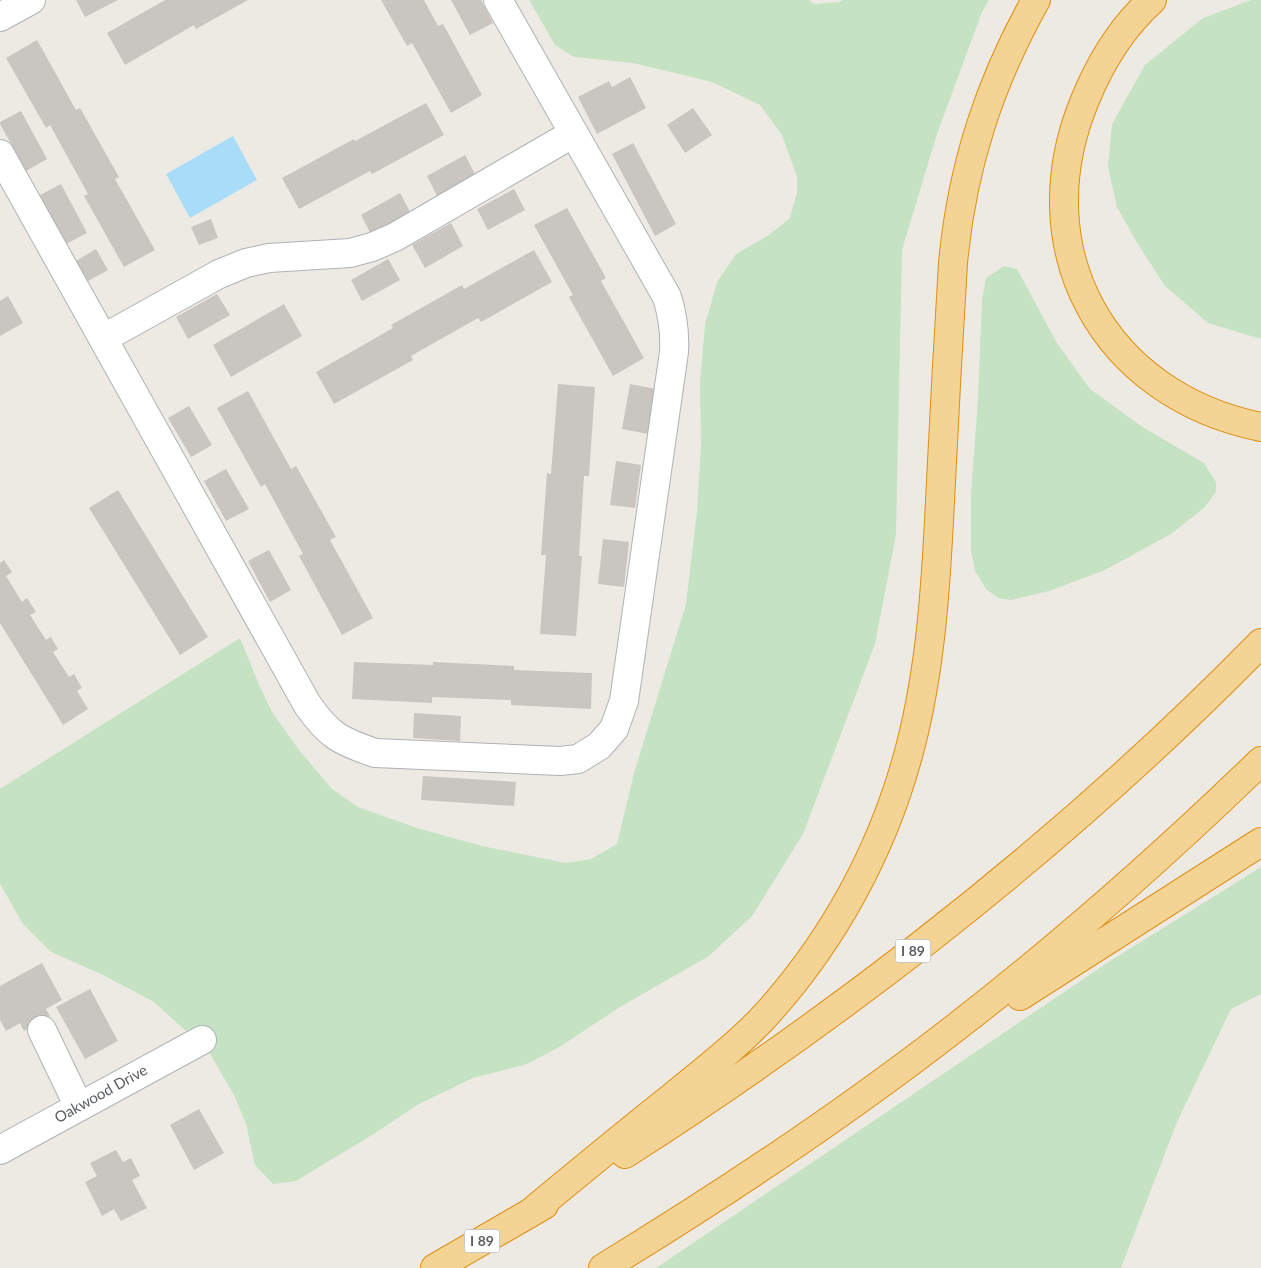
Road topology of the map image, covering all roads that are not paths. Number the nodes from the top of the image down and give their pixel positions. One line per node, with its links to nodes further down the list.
1 (31, 0): 5 (street)
2 (498, 0): 6 (street)
3 (1036, 0): 18 (highway)
4 (1152, 0): 9 (highway)
5 (0, 17)
6 (574, 133): 8 (street); 8 (street)
7 (0, 154): 8 (street)
8 (104, 338)
9 (1261, 427)
10 (1261, 643): 18 (highway, I 89)
11 (1261, 761): 15 (highway)
12 (1261, 842): 15 (highway)
13 (42, 1030): 16 (street)
14 (202, 1040): 16 (street, Oakwood Drive)
15 (869, 1092): 20 (highway)
16 (78, 1107): 17 (street, Oakwood Drive)
17 (0, 1150)
18 (529, 1214): 19 (highway, I 89)
19 (435, 1268)
20 (603, 1268)

